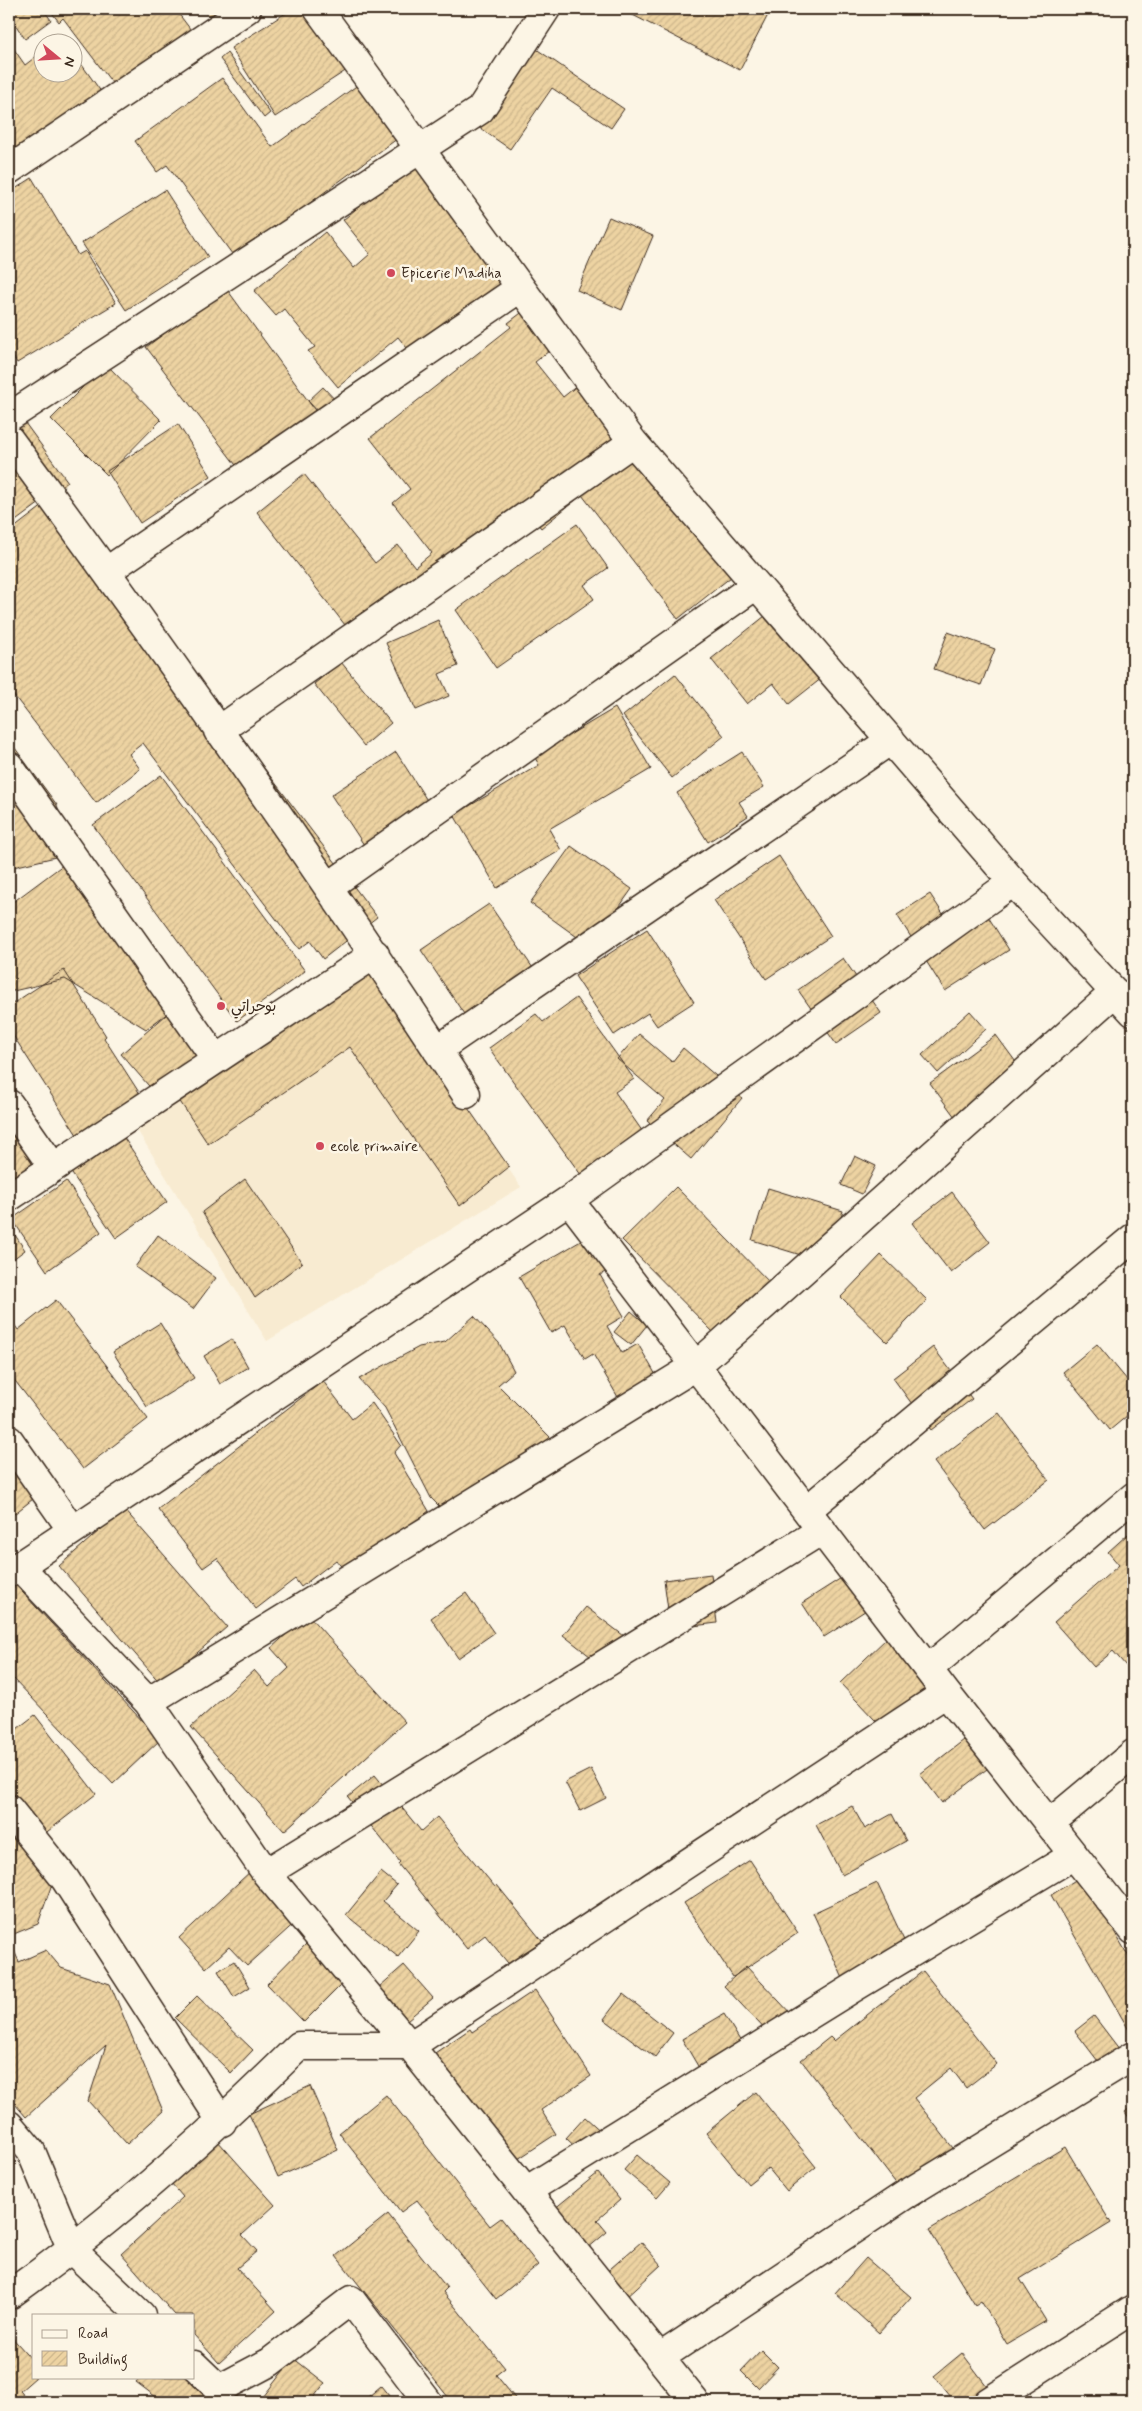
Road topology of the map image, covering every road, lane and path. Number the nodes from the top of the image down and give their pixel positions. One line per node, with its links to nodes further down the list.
1 (247, 9): 5 (street)
2 (318, 9): 4 (street)
3 (546, 9): 4 (street)
4 (421, 149): 6 (street); 7 (street)
5 (9, 170)
6 (520, 288): 9 (street); 10 (street)
7 (9, 417)
8 (9, 439): 10 (street)
9 (633, 442): 11 (street); 12 (street)
10 (107, 571): 12 (street)
11 (756, 585): 13 (street); 16 (street)
12 (218, 731): 16 (street)
13 (891, 740): 15 (street); 19 (street)
14 (9, 766): 20 (street)
15 (1013, 882): 18 (street); 25 (street)
16 (328, 886): 17 (street)
17 (375, 954): 19 (street); 20 (street)
18 (1124, 1002): 27 (street)
19 (438, 1050): 21 (street)
20 (216, 1059): 23 (street)
21 (466, 1094)
22 (9, 1104): 23 (street)
23 (53, 1167): 24 (street)
24 (9, 1197)
25 (569, 1200): 27 (street); 31 (street)
26 (1133, 1238): 30 (street)
27 (696, 1366): 30 (street); 35 (street)
28 (9, 1440): 31 (street)
29 (1133, 1497): 33 (street)
30 (815, 1520): 33 (street); 40 (street)
31 (72, 1530): 32 (street)
32 (14, 1570): 35 (street)
33 (928, 1669): 34 (street)
34 (946, 1693): 38 (street); 42 (street)
35 (148, 1702): 40 (street)
36 (1133, 1754): 38 (street)
37 (9, 1809): 44 (street)
38 (1049, 1824): 39 (street)
39 (1074, 1855): 41 (street); 46 (street)
40 (266, 1873): 42 (street)
41 (1133, 1930)
42 (410, 2046): 44 (street); 46 (street)
43 (1133, 2056): 51 (street)
44 (222, 2122): 47 (street)
45 (9, 2125): 47 (street)
46 (526, 2190): 51 (street)
47 (72, 2250): 48 (street); 50 (street)
48 (9, 2296)
49 (1133, 2309): 56 (street)
50 (140, 2314)
51 (659, 2358): 55 (street)
52 (195, 2366): 53 (street)
53 (220, 2396): 54 (street)
54 (428, 2402)
55 (695, 2402)
56 (988, 2402)

